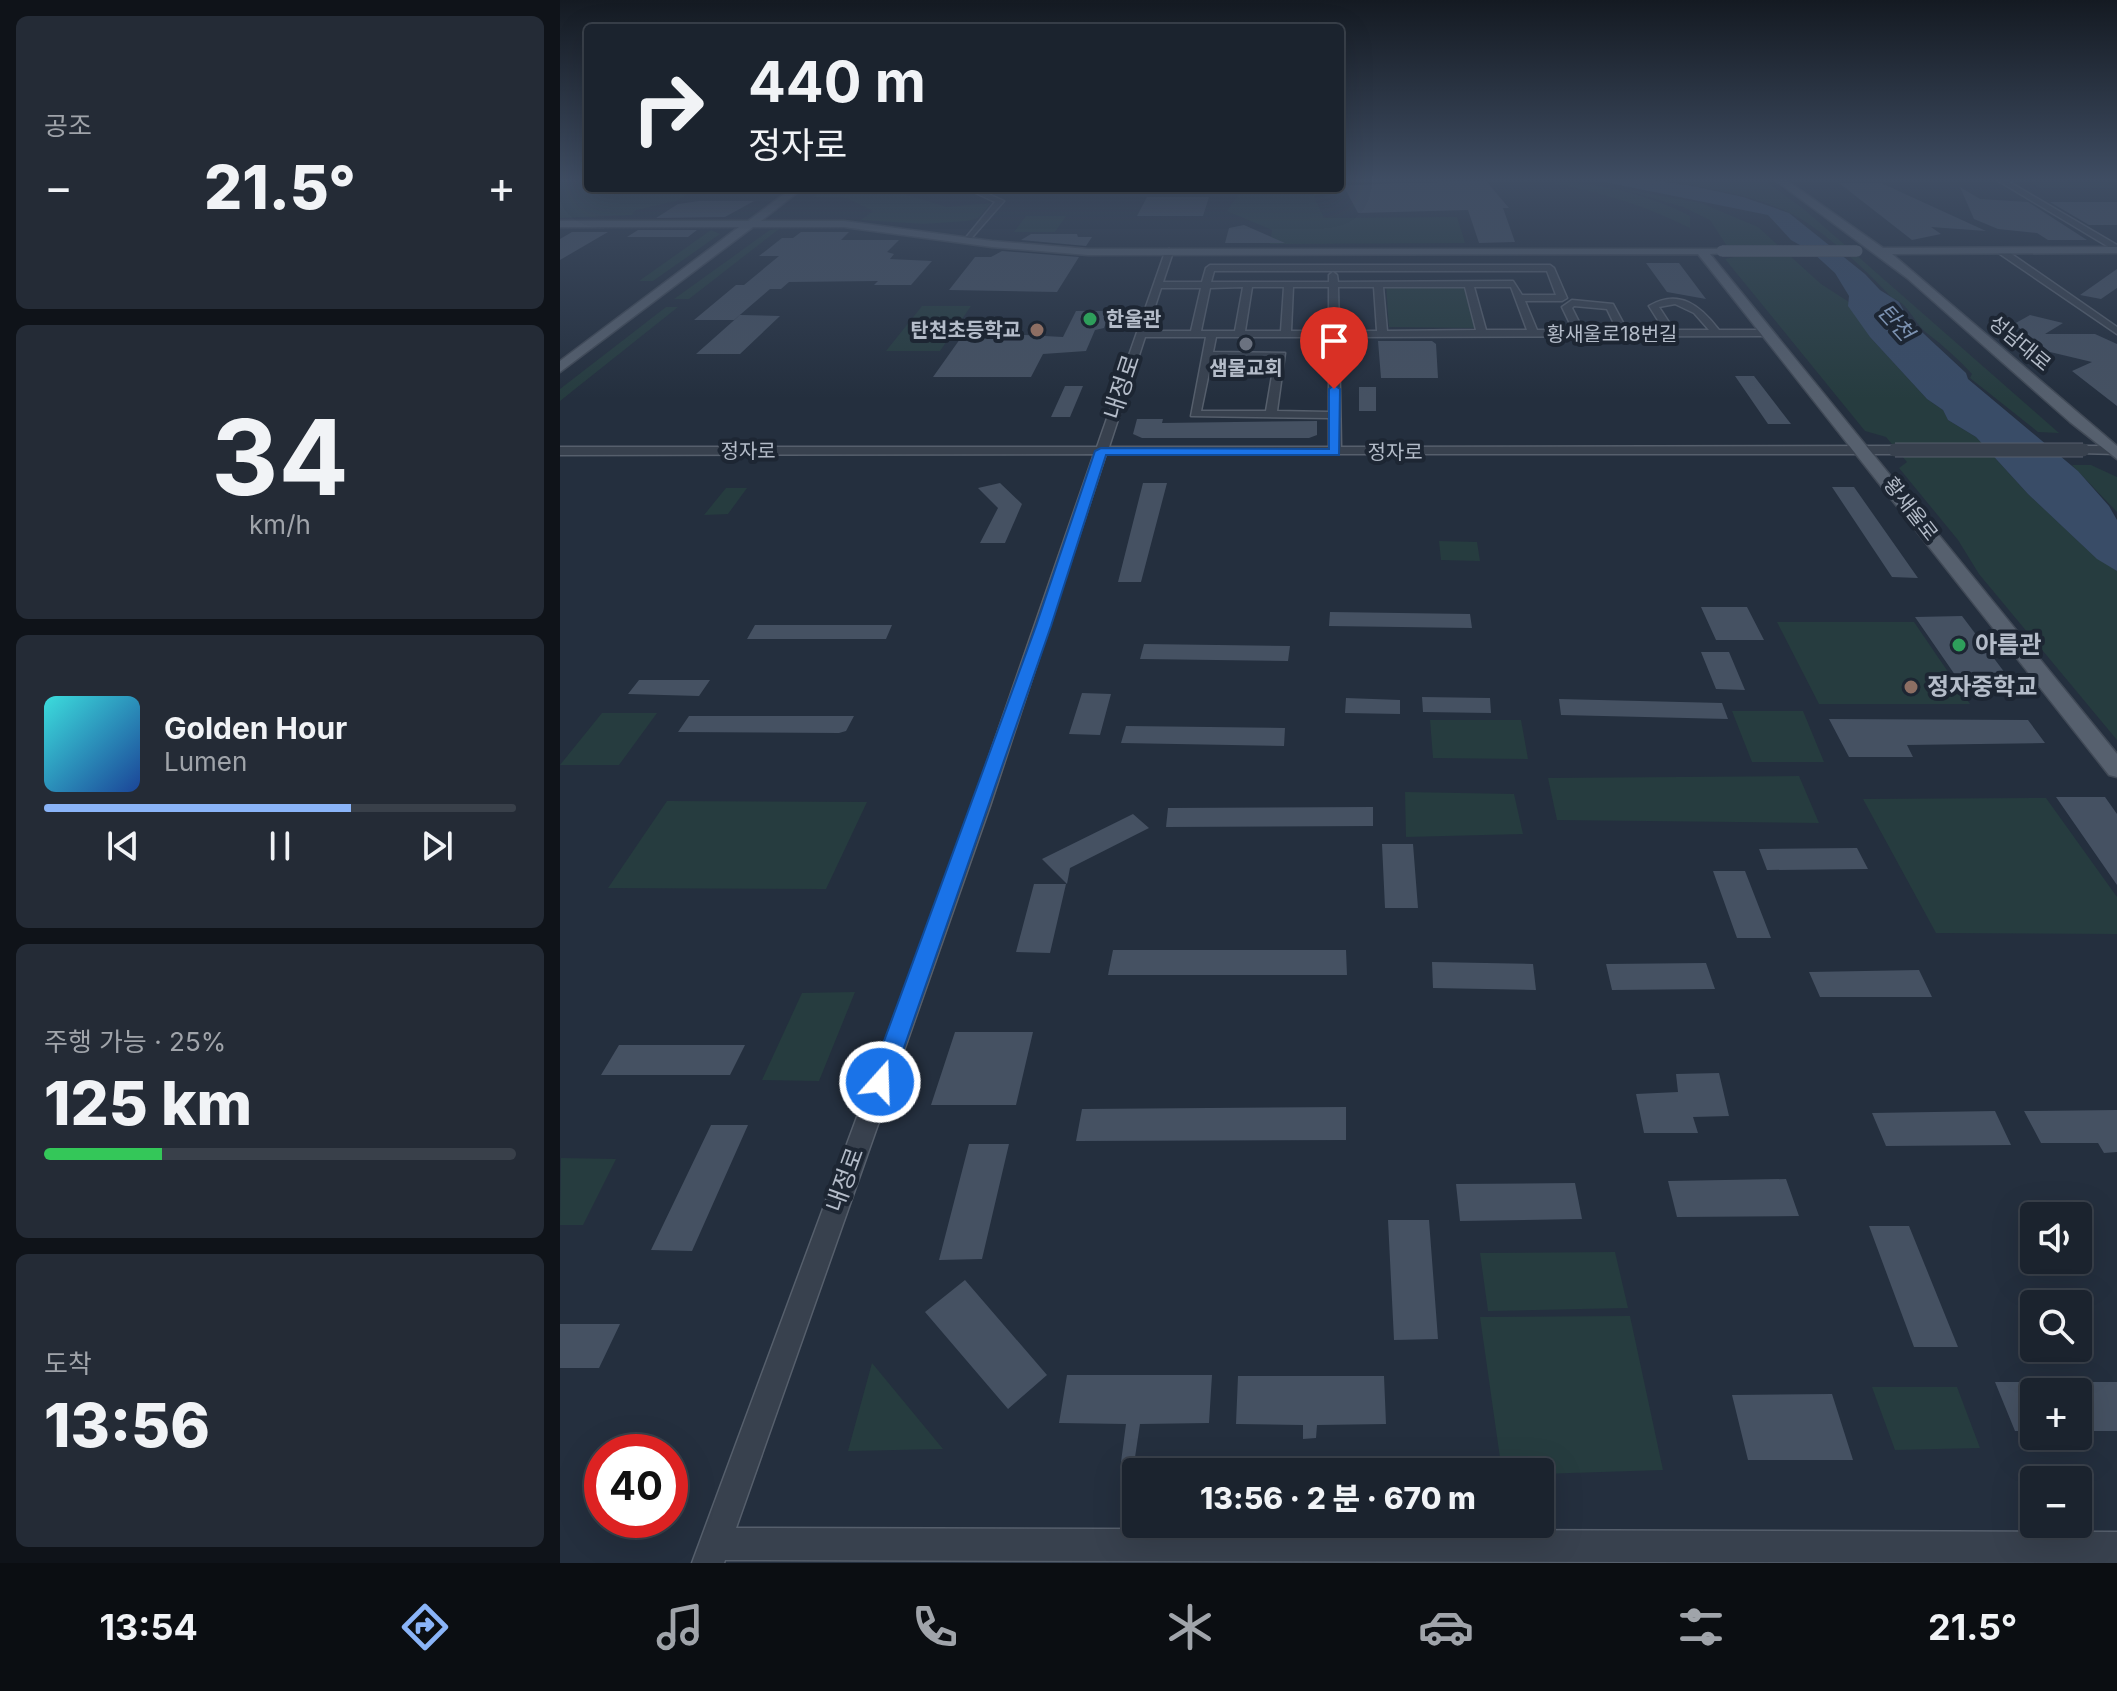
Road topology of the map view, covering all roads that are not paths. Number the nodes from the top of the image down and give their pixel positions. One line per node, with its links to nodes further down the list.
1 (1169, 252): 14 (street, 내정로)
2 (1333, 252): 9 (street)
3 (712, 253): 37 (main road)
4 (1501, 253): 10 (street)
5 (1703, 253): 23 (main road, 황새울로)
6 (1882, 253): 43 (main road, 성남대로)
7 (1902, 253): 35 (main road, 성남대로)
8 (2004, 253): 20 (street)
9 (1333, 268): 10 (street); 15 (street); 18 (street)
10 (1507, 268): 13 (street); 19 (street)
11 (1378, 284): 12 (street); 18 (street); 30 (street)
12 (1469, 284): 13 (street); 31 (street)
13 (1513, 284): 19 (street)
14 (1159, 285): 15 (street); 24 (street, 내정로)
15 (1206, 285): 16 (street); 25 (street)
16 (1248, 285): 17 (street); 27 (street)
17 (1289, 285): 18 (street); 28 (street)
18 (1333, 285): 29 (street)
19 (1519, 298): 32 (street)
20 (2117, 331)
21 (1671, 333): 22 (street, 황새울로18번길); 22 (street); 34 (street, 황새울로18번길)
22 (1716, 333): 23 (street, 황새울로18번길)
23 (1767, 333): 40 (main road, 황새울로)
24 (1139, 334): 25 (street, 황새울로18번길); 42 (street, 내정로)
25 (1195, 334): 26 (street, 황새울로18번길)
26 (1212, 334): 27 (street, 황새울로18번길); 36 (street)
27 (1239, 334): 28 (street, 황새울로18번길)
28 (1286, 334): 29 (street, 황새울로18번길)
29 (1333, 334): 30 (street, 황새울로18번길); 39 (street)
30 (1382, 334): 31 (street, 황새울로18번길)
31 (1482, 334): 32 (street, 황새울로18번길)
32 (1533, 334): 33 (street, 황새울로18번길)
33 (1580, 334): 34 (street, 황새울로18번길); 34 (street)
34 (1624, 334)
35 (2021, 351)
36 (1207, 355): 38 (street); 38 (street)
37 (560, 368)
38 (1271, 415): 39 (street)
39 (1334, 415): 44 (street)
40 (1864, 450): 43 (street, 정자로, bridge); 44 (street, 정자로); 45 (main road, 황새울로)
41 (560, 451): 42 (street, 정자로)
42 (1101, 451): 44 (street, 정자로); 47 (street, 내정로)
43 (2115, 451)
44 (1335, 452)
45 (2117, 770)
46 (2117, 1548): 49 (street)
47 (711, 1554): 48 (street)
48 (1376, 1555): 49 (street)
49 (2000, 1555)

